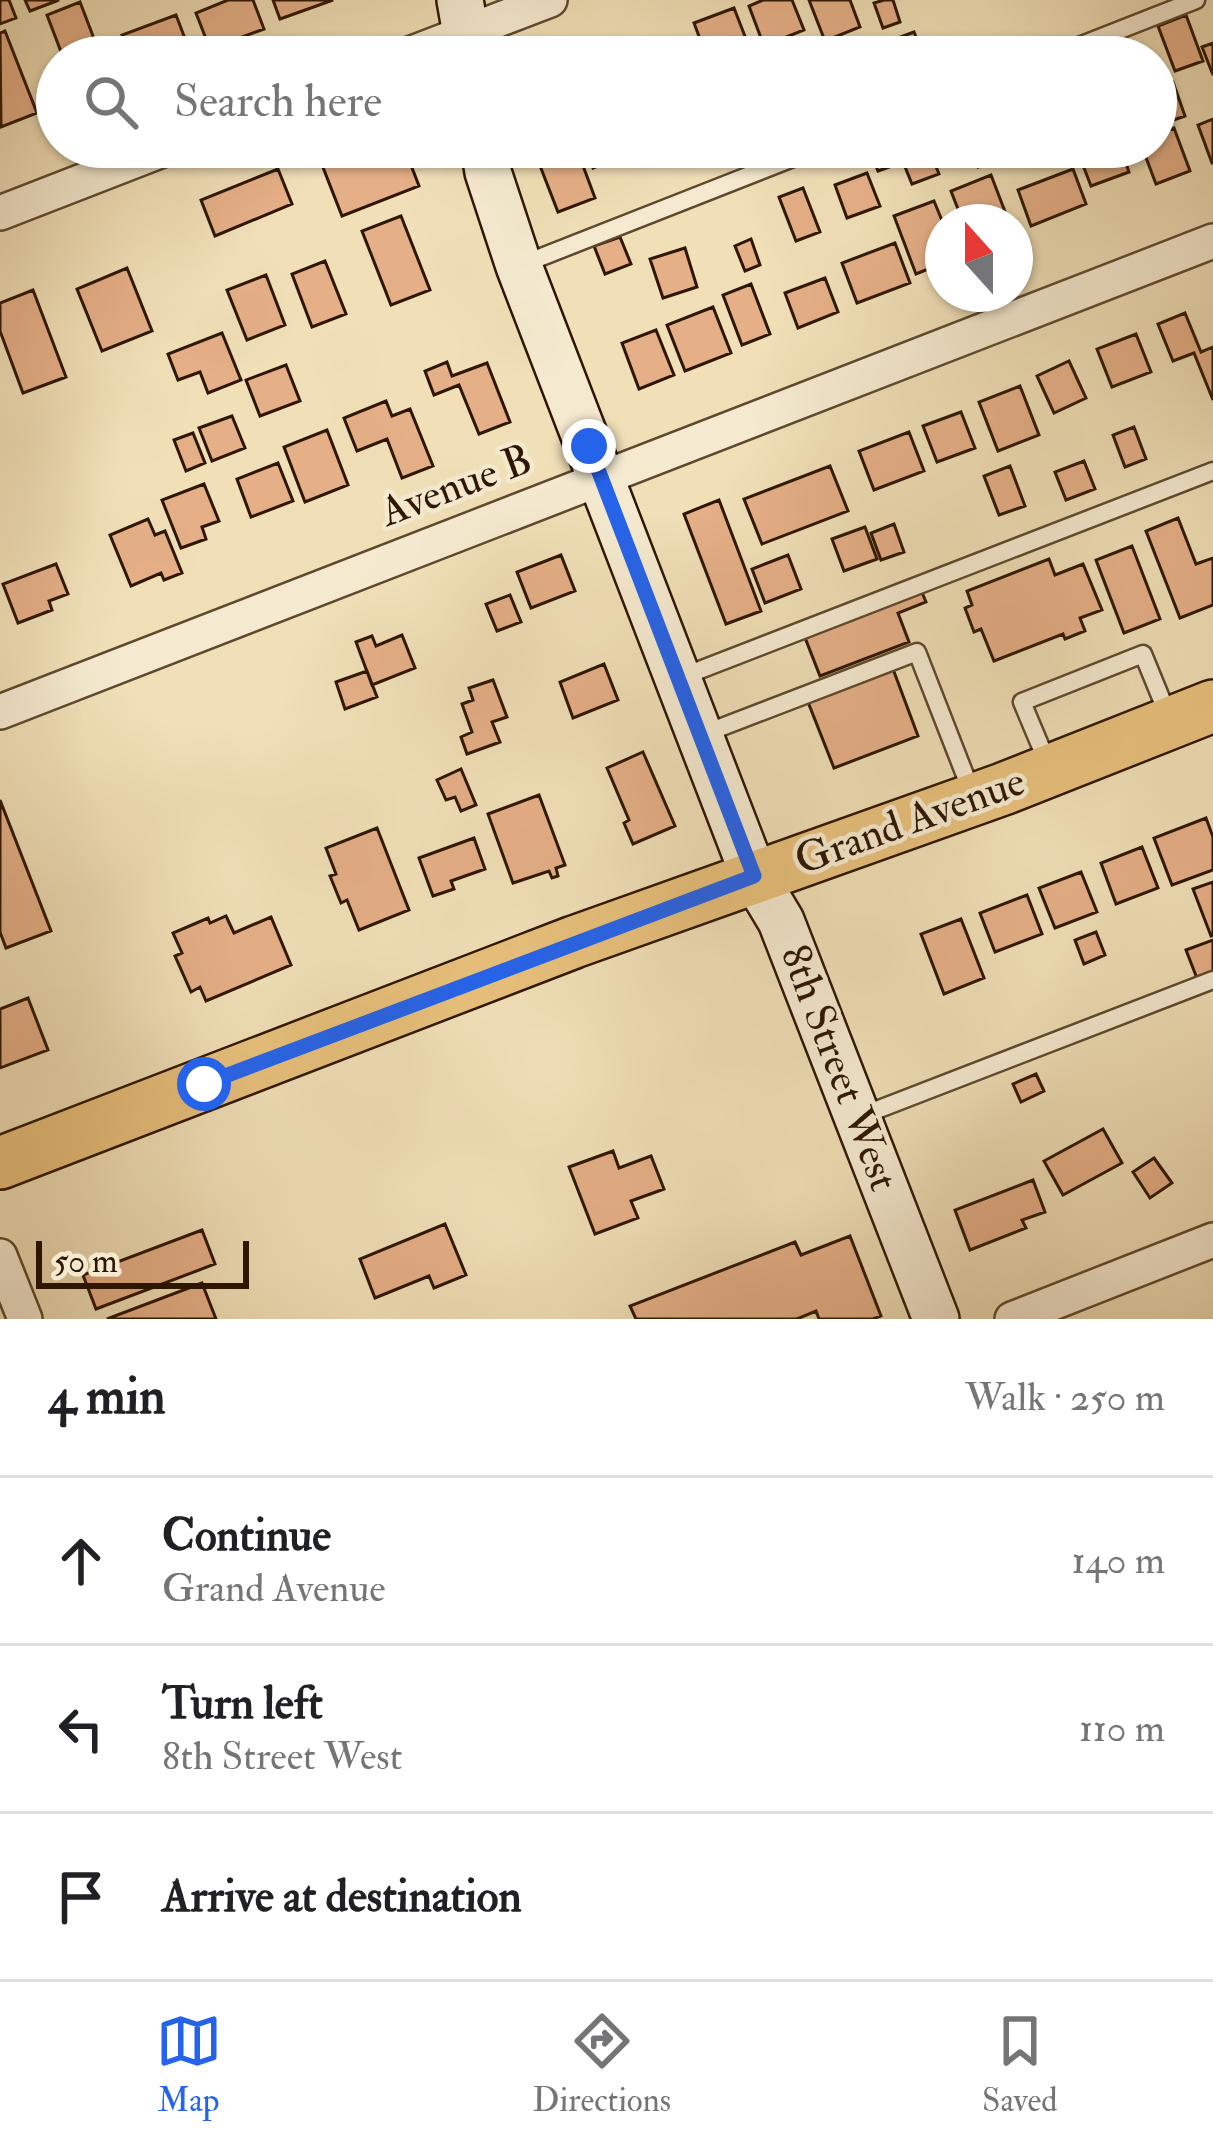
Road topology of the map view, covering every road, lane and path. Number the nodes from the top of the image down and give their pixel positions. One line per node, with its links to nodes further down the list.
1 (550, 0): 3 (street)
2 (1196, 0): 4 (lane)
3 (465, 30)
4 (1104, 36)
5 (116, 168): 8 (street)
6 (487, 168): 10 (street, 8th Street West)
7 (768, 168): 10 (lane)
8 (0, 213)
9 (1213, 241): 12 (street, Avenue B)
10 (519, 266): 12 (street, 8th Street West)
11 (1213, 471): 13 (lane)
12 (601, 478): 13 (street, 8th Street West); 14 (street, Avenue B)
13 (678, 679): 16 (street, 8th Street West)
14 (0, 712)
15 (1192, 714): 17 (main road, Grand Avenue); 17 (lane)
16 (699, 735): 18 (lane); 19 (street, 8th Street West)
17 (1051, 770): 18 (main road, Grand Avenue)
18 (975, 799): 19 (main road, Grand Avenue)
19 (754, 876): 21 (street, 8th Street West); 22 (main road, Grand Avenue)
20 (1213, 980): 21 (lane)
21 (858, 1118): 26 (street, 8th Street West)
22 (0, 1163)
23 (1213, 1240): 27 (street)
24 (0, 1256): 25 (street)
25 (25, 1319)
26 (936, 1319)
27 (1012, 1319)

